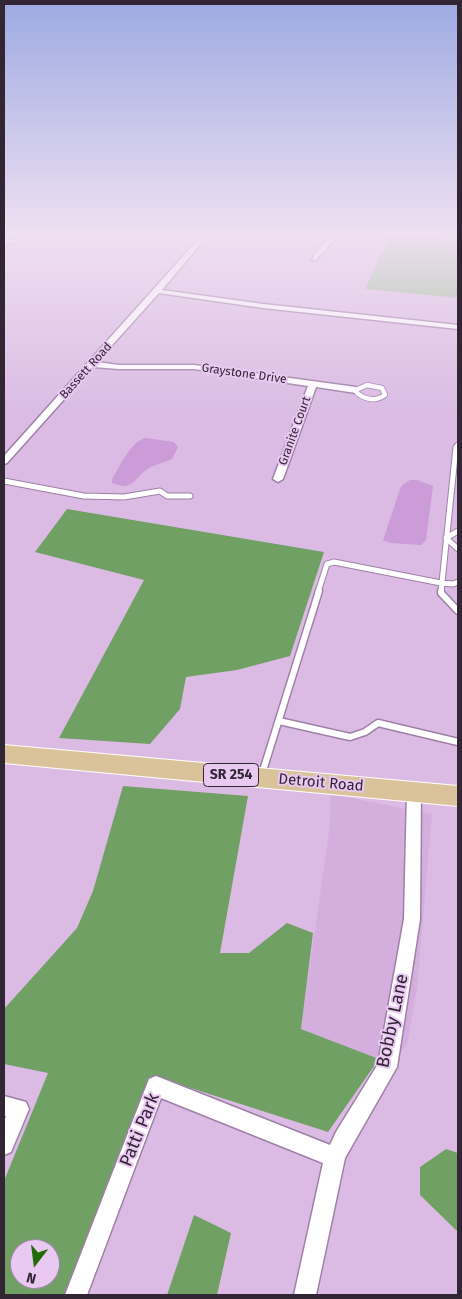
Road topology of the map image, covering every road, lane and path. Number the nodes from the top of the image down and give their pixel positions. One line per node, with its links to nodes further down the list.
1 (154, 295): 4 (street, Bassett Road)
2 (186, 295): 3 (street)
3 (458, 328)
4 (94, 361): 5 (street, Graystone Drive); 9 (street, Bassett Road)
5 (313, 384): 6 (street, Graystone Drive); 10 (street, Granite Court)
6 (356, 390): 6 (lane)
7 (458, 445): 8 (lane)
8 (457, 458): 13 (lane)
9 (4, 462)
10 (278, 478)
11 (4, 481): 12 (lane)
12 (190, 496)
13 (451, 497): 14 (lane); 16 (lane)
14 (458, 499)
15 (458, 532): 16 (lane)
16 (446, 538): 17 (lane); 19 (lane)
17 (458, 549)
18 (458, 582): 19 (lane)
19 (441, 583): 20 (lane); 21 (lane)
20 (458, 610)
21 (279, 721): 22 (lane); 24 (lane)
22 (458, 742)
23 (4, 754): 24 (main road, Detroit Road / SR 254)
24 (261, 778): 25 (main road, Detroit Road / SR 254)
25 (414, 792): 26 (main road, Detroit Road / SR 254); 29 (street, Bobby Lane)
26 (458, 796)
27 (4, 1106): 28 (street)
28 (4, 1144)
29 (335, 1157): 30 (street, Patti Park); 31 (street, Bobby Lane)
30 (76, 1295)
31 (305, 1295)

